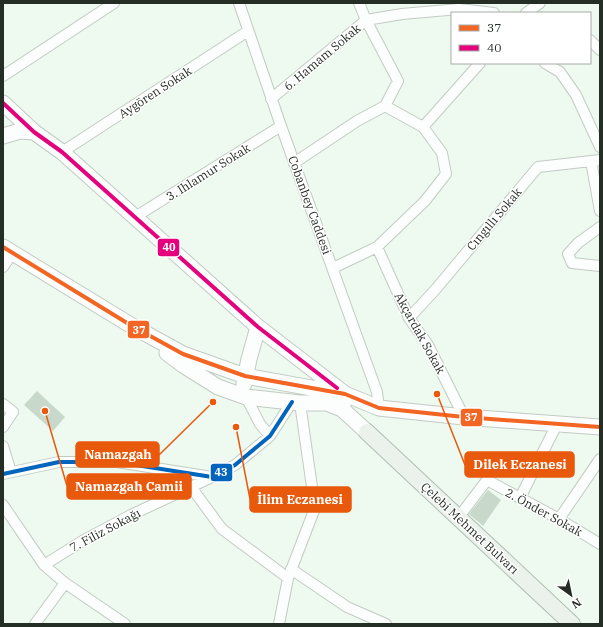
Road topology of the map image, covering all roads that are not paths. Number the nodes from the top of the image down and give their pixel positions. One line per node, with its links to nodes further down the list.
1 (114, 3): 13 (street)
2 (359, 3): 7 (street)
3 (540, 3): 6 (street)
4 (241, 4): 8 (street, Cobanbey Caddesi)
5 (485, 12): 7 (street, 6. Hamam Sokak)
6 (527, 12)
7 (366, 20): 14 (street, 6. Hamam Sokak); 16 (street)
8 (248, 32): 14 (street, Cobanbey Caddesi); 22 (street, Aygören Sokak)
9 (591, 41): 10 (street)
10 (600, 50)
11 (479, 64): 18 (street)
12 (547, 64): 21 (street)
13 (3, 76)
14 (271, 99): 17 (street, Cobanbey Caddesi)
15 (3, 103): 19 (main road)
16 (385, 106): 18 (street); 24 (street)
17 (281, 126): 24 (street, Cobanbey Caddesi); 26 (street, 3. Ihlamur Sokak)
18 (423, 127): 28 (street)
19 (34, 132): 20 (main road); 22 (main road)
20 (3, 136)
21 (600, 147)
22 (62, 152): 26 (main road)
23 (595, 160): 25 (street); 33 (street, Cıngıllı Sokak)
24 (294, 163): 32 (street, Cobanbey Caddesi)
25 (600, 211)
26 (135, 217): 35 (main road)
27 (600, 227): 30 (street)
28 (377, 247): 32 (street); 33 (street, Akçardak Sokak)
29 (8, 249): 31 (street); 34 (main road)
30 (600, 266)
31 (3, 267)
32 (333, 268): 41 (street, Cobanbey Caddesi)
33 (409, 318): 43 (street, Akçardak Sokak)
34 (132, 326): 36 (main road); 38 (main road)
35 (258, 327): 36 (main road); 37 (main road)
36 (245, 376): 37 (main road); 38 (main road)
37 (345, 394): 41 (main road); 42 (main road)
38 (246, 397): 39 (main road); 48 (street)
39 (296, 403): 42 (main road); 48 (street, 7. Filiz Sokağı); 60 (street)
40 (3, 404): 46 (street)
41 (379, 408): 43 (main road)
42 (342, 409): 47 (main road)
43 (464, 417): 44 (main road)
44 (557, 424): 45 (main road); 54 (street)
45 (600, 426)
46 (3, 428)
47 (367, 432): 56 (main road, Çelebi Mehmet Bulvarı)
48 (270, 436): 52 (street, 7. Filiz Sokağı)
49 (3, 446): 51 (street)
50 (600, 459): 57 (street)
51 (7, 473): 52 (street)
52 (212, 477): 53 (street, 7. Filiz Sokağı)
53 (191, 487): 59 (street, 7. Filiz Sokağı); 60 (street)
54 (520, 498): 56 (street, 2. Önder Sokak); 57 (street, 2. Önder Sokak)
55 (3, 505): 59 (street)
56 (458, 518): 66 (main road, Çelebi Mehmet Bulvarı)
57 (559, 519): 58 (street, 2. Önder Sokak)
58 (600, 544)
59 (44, 566): 61 (street)
60 (289, 574): 64 (street); 65 (street)
61 (65, 583): 62 (street); 63 (street)
62 (35, 624)
63 (125, 624)
64 (279, 624)
65 (386, 624)
66 (572, 624)

